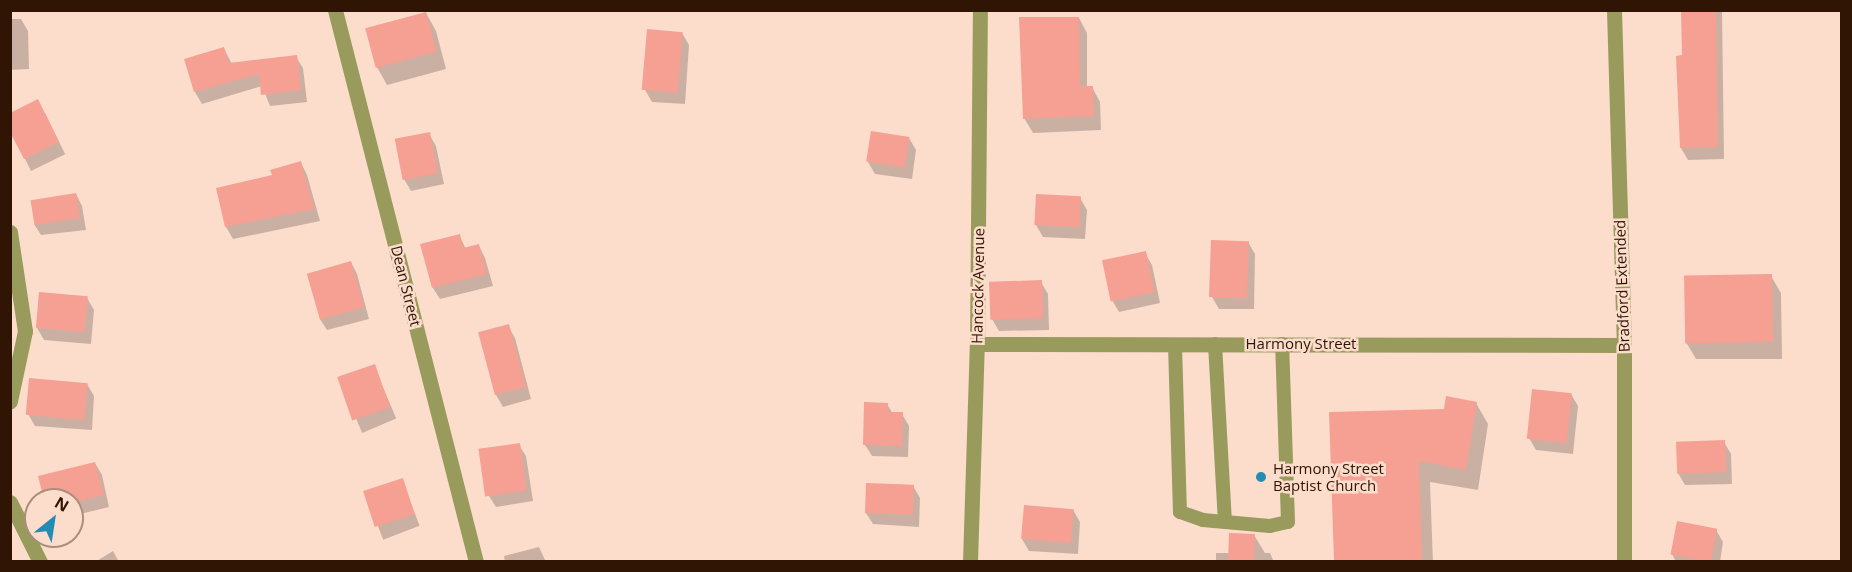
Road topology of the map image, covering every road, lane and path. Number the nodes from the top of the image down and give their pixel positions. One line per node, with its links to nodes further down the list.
1 (335, 10): 14 (street, Dean Street)
2 (980, 10): 5 (street, Hancock Avenue)
3 (1614, 10): 9 (street, Bradford Extended)
4 (10, 232): 10 (street)
5 (977, 344): 8 (street, Harmony Street); 15 (street, Hancock Avenue)
6 (1215, 344): 7 (street, Harmony Street); 8 (street, Harmony Street); 12 (lane)
7 (1282, 344): 9 (street, Harmony Street); 12 (lane)
8 (1175, 345): 12 (lane)
9 (1624, 345): 16 (street, Bradford Extended)
10 (10, 401)
11 (10, 502): 13 (street)
12 (1225, 522)
13 (40, 561)
14 (476, 561)
15 (970, 561)
16 (1624, 561)

